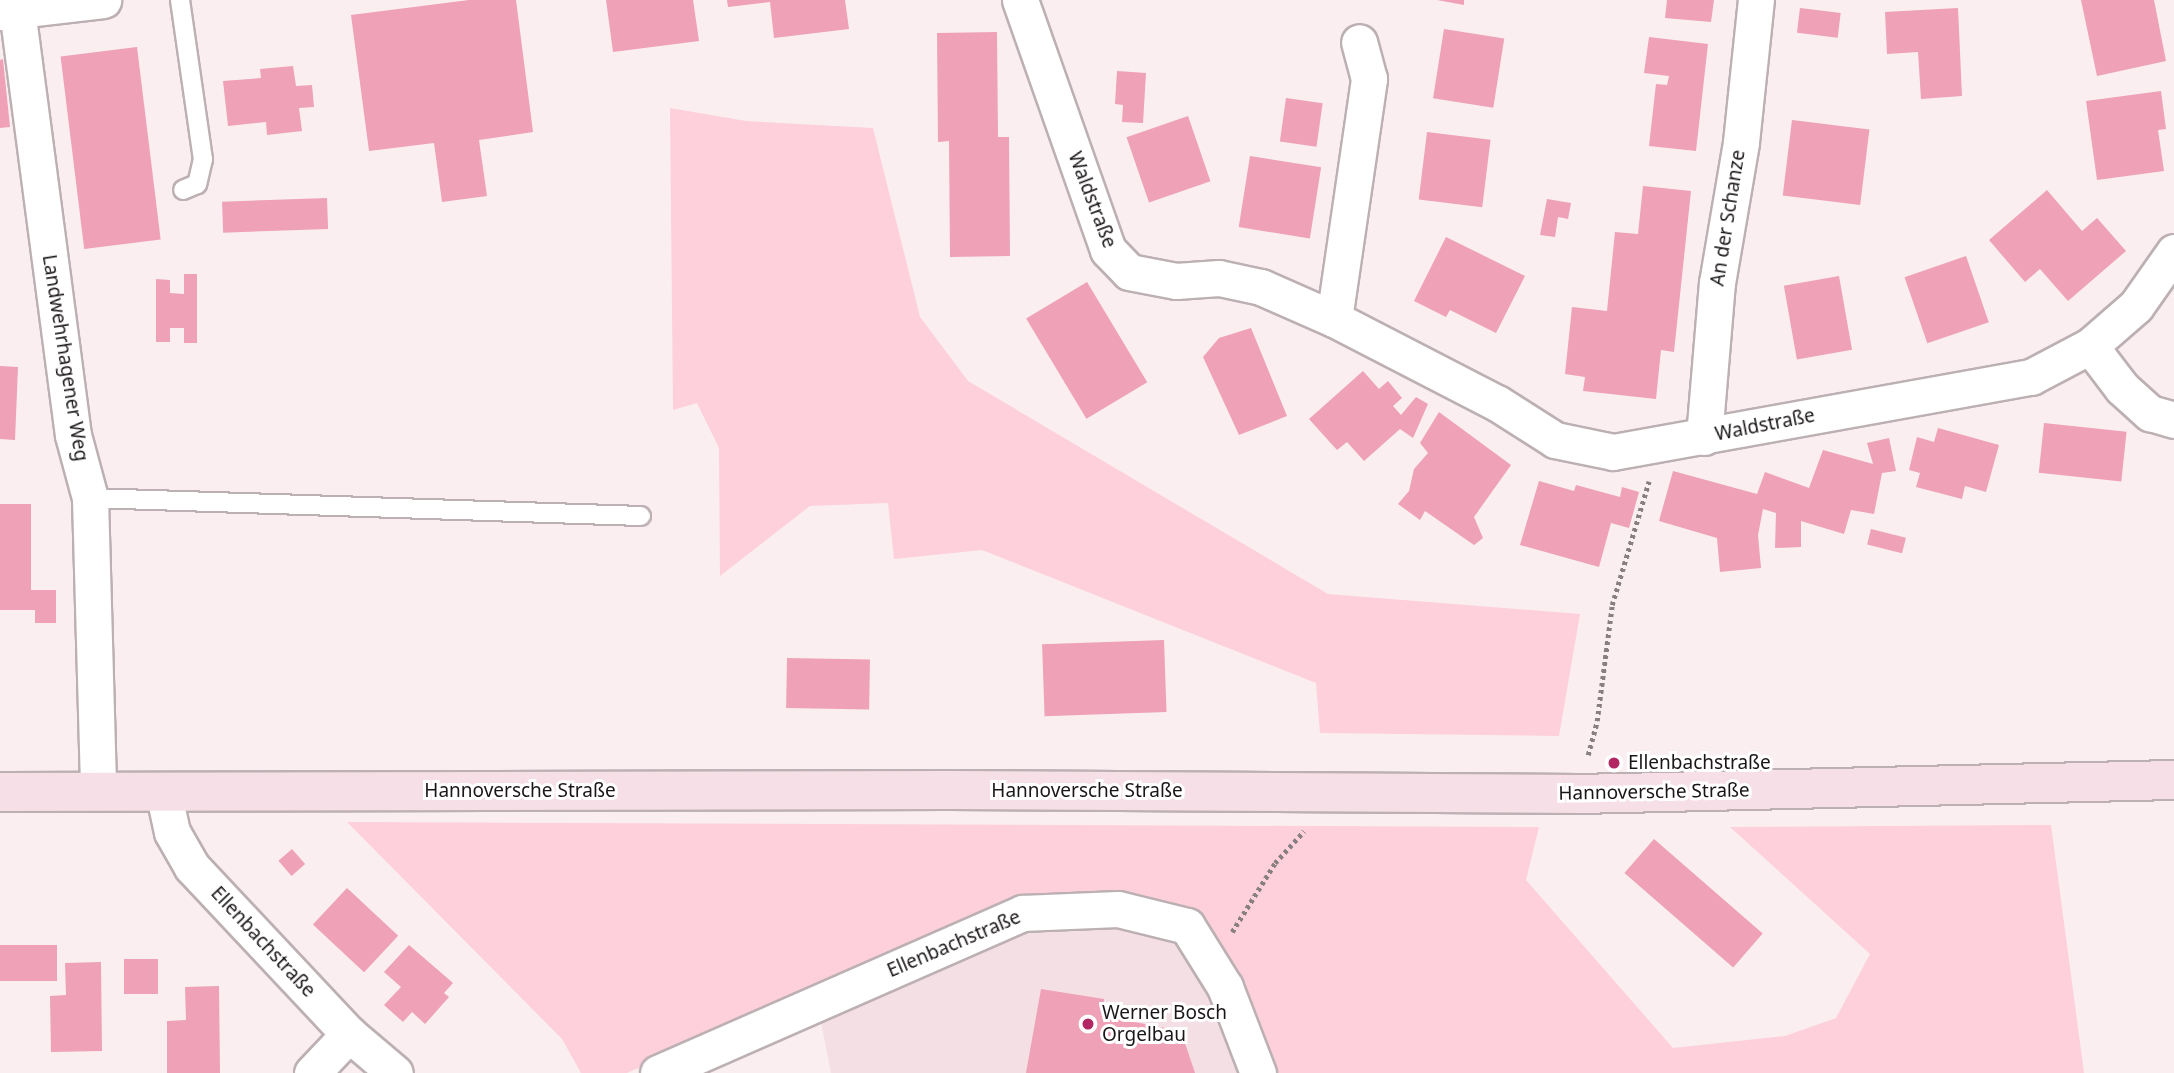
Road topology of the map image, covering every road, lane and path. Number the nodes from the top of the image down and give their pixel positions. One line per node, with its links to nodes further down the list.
1 (103, 0): 5 (street)
2 (180, 0): 7 (lane)
3 (1020, 0): 9 (street, Waldstraße)
4 (1756, 0): 12 (street, An der Schanze)
5 (8, 11): 14 (street, Landwehrhagener Weg)
6 (1359, 42): 9 (street)
7 (183, 190)
8 (2174, 251): 10 (street, Waldstraße)
9 (1335, 319): 13 (street, Waldstraße)
10 (2090, 346): 11 (street); 12 (street, Waldstraße)
11 (2174, 420)
12 (1704, 437): 13 (street, Waldstraße)
13 (1661, 443): 21 (path)
14 (90, 498): 15 (lane); 18 (street, Landwehrhagener Weg)
15 (641, 516)
16 (2174, 780): 21 (main road, Hannoversche Straße)
17 (163, 791): 18 (main road, Hannoversche Straße); 19 (main road, Hannoversche Straße); 23 (street, Ellenbachstraße)
18 (99, 792): 20 (main road, Hannoversche Straße)
19 (1340, 792): 21 (main road, Hannoversche Straße); 22 (path)
20 (0, 793)
21 (1579, 794)
22 (1212, 965): 26 (street, Ellenbachstraße); 27 (street, Ellenbachstraße)
23 (349, 1034): 24 (street); 25 (street, Ellenbachstraße)
24 (312, 1073)
25 (395, 1073)
26 (659, 1073)
27 (1258, 1073)

